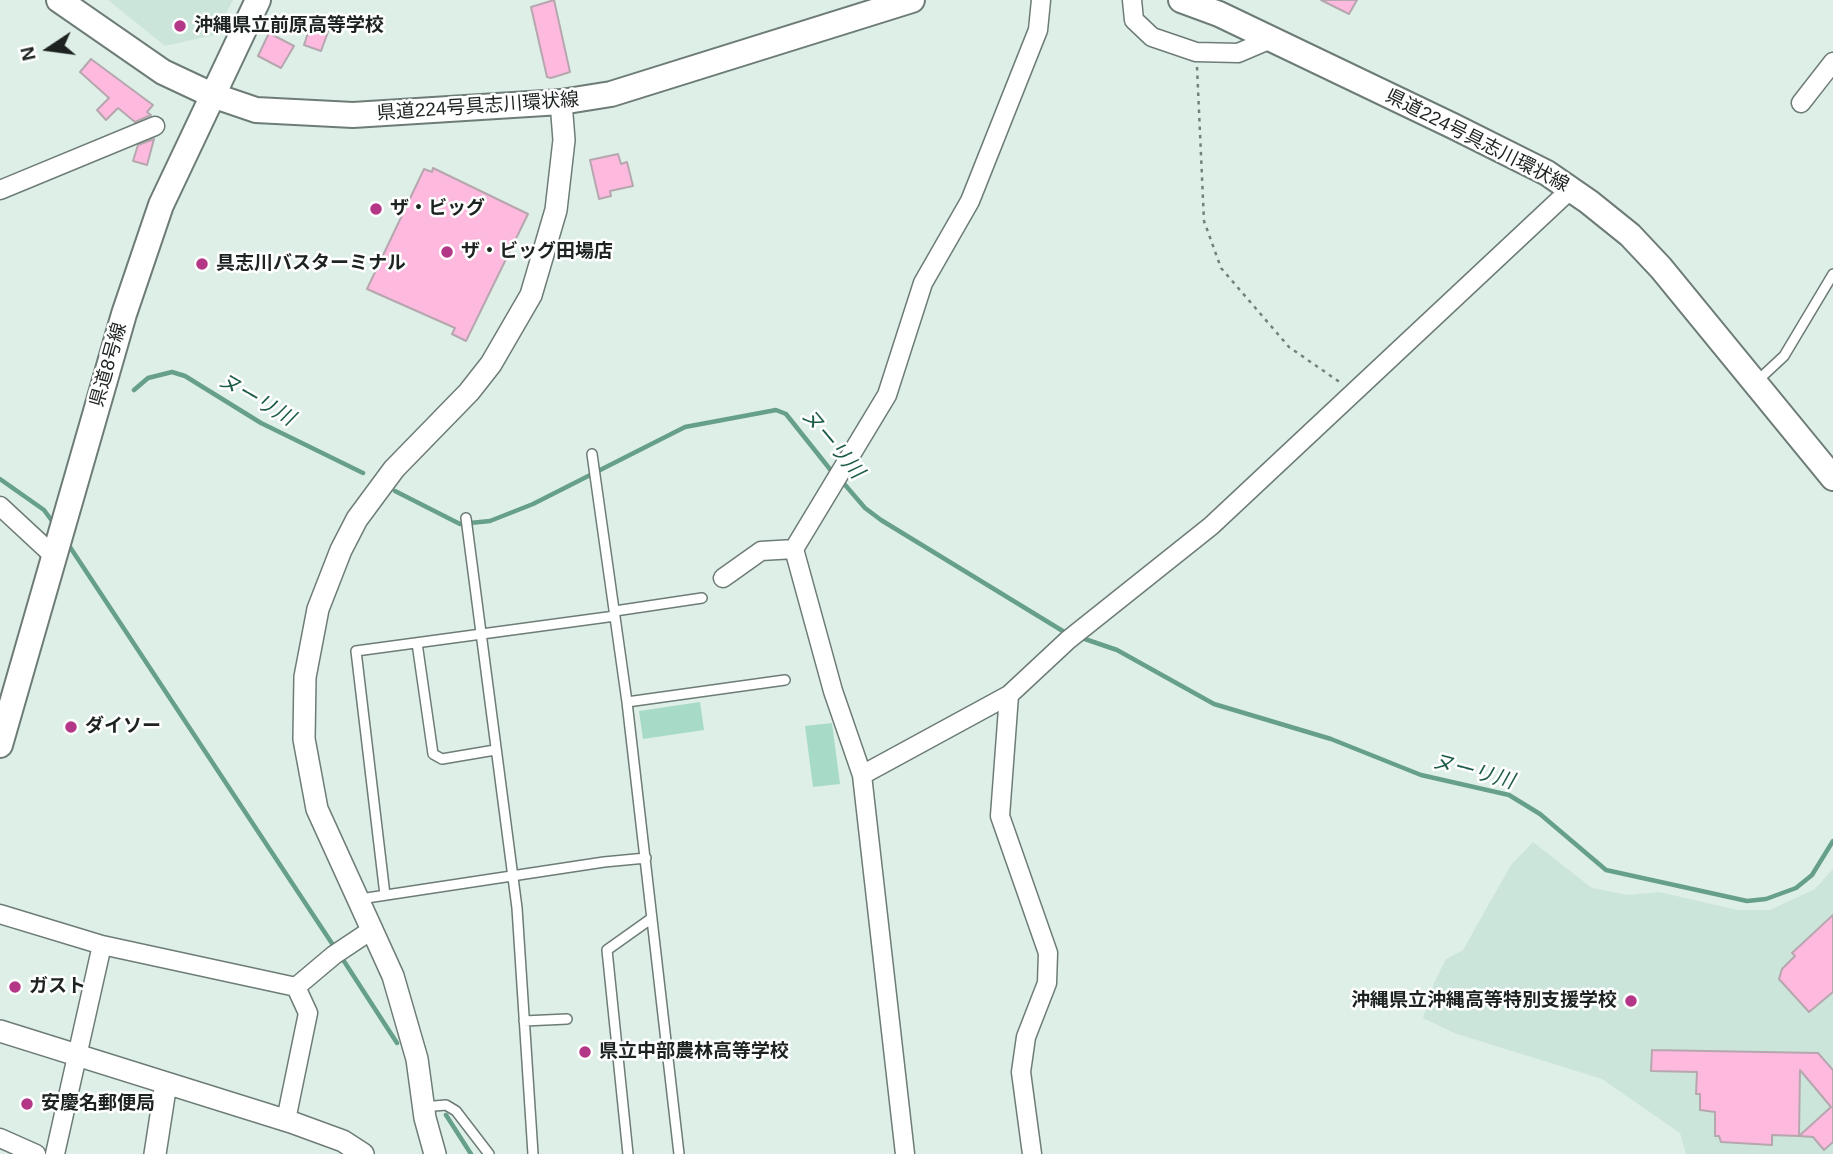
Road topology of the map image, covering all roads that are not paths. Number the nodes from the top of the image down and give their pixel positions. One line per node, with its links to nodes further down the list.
1 (60, 0): 10 (main road, 県道224号具志川環状線)
2 (258, 0): 10 (main road, 県道8号線)
3 (912, 0): 11 (main road, 県道224号具志川環状線)
4 (1041, 0): 22 (street)
5 (1132, 0): 8 (street)
6 (1181, 0): 7 (main road, 県道224号具志川環状線)
7 (1221, 7): 8 (main road, 県道224号具志川環状線)
8 (1271, 39): 14 (main road, 県道224号具志川環状線)
9 (1833, 62): 12 (street)
10 (212, 95): 11 (main road, 県道224号具志川環状線); 23 (main road, 県道8号線)
11 (561, 102): 38 (street)
12 (1801, 103)
13 (155, 126): 15 (street)
14 (1571, 189): 17 (main road, 県道224号具志川環状線); 30 (street)
15 (0, 190)
16 (1833, 274): 17 (lane)
17 (1755, 383): 19 (main road, 県道224号具志川環状線)
18 (592, 454): 26 (lane)
19 (1833, 478)
20 (0, 506): 23 (street)
21 (466, 519): 27 (lane)
22 (794, 549): 24 (street); 34 (street)
23 (56, 555): 32 (main road, 県道8号線)
24 (723, 578)
25 (702, 598): 26 (lane)
26 (615, 613): 27 (lane); 31 (lane)
27 (481, 635): 28 (lane); 33 (lane)
28 (417, 643): 33 (lane); 37 (lane)
29 (785, 680): 31 (lane)
30 (1009, 695): 34 (street); 62 (street)
31 (627, 702): 35 (lane)
32 (0, 745)
33 (495, 750): 36 (lane)
34 (862, 775): 61 (street)
35 (646, 858): 36 (lane); 40 (lane)
36 (510, 876): 37 (lane); 45 (lane)
37 (385, 895): 38 (lane)
38 (358, 900): 41 (street)
39 (0, 914): 42 (street)
40 (652, 918): 59 (lane); 60 (lane)
41 (373, 929): 43 (street); 49 (street)
42 (102, 945): 43 (street); 47 (street)
43 (296, 987): 50 (street)
44 (566, 1019): 45 (lane)
45 (524, 1021): 58 (lane)
46 (0, 1031): 47 (street)
47 (78, 1054): 48 (street); 53 (street)
48 (166, 1083): 50 (street); 54 (street)
49 (423, 1107): 56 (street); 57 (lane)
50 (286, 1120): 55 (street)
51 (0, 1138): 52 (street)
52 (36, 1154)
53 (55, 1154)
54 (155, 1154)
55 (363, 1154)
56 (435, 1154)
57 (489, 1154)
58 (533, 1154)
59 (628, 1154)
60 (679, 1154)
61 (905, 1154)
62 (1032, 1154)

